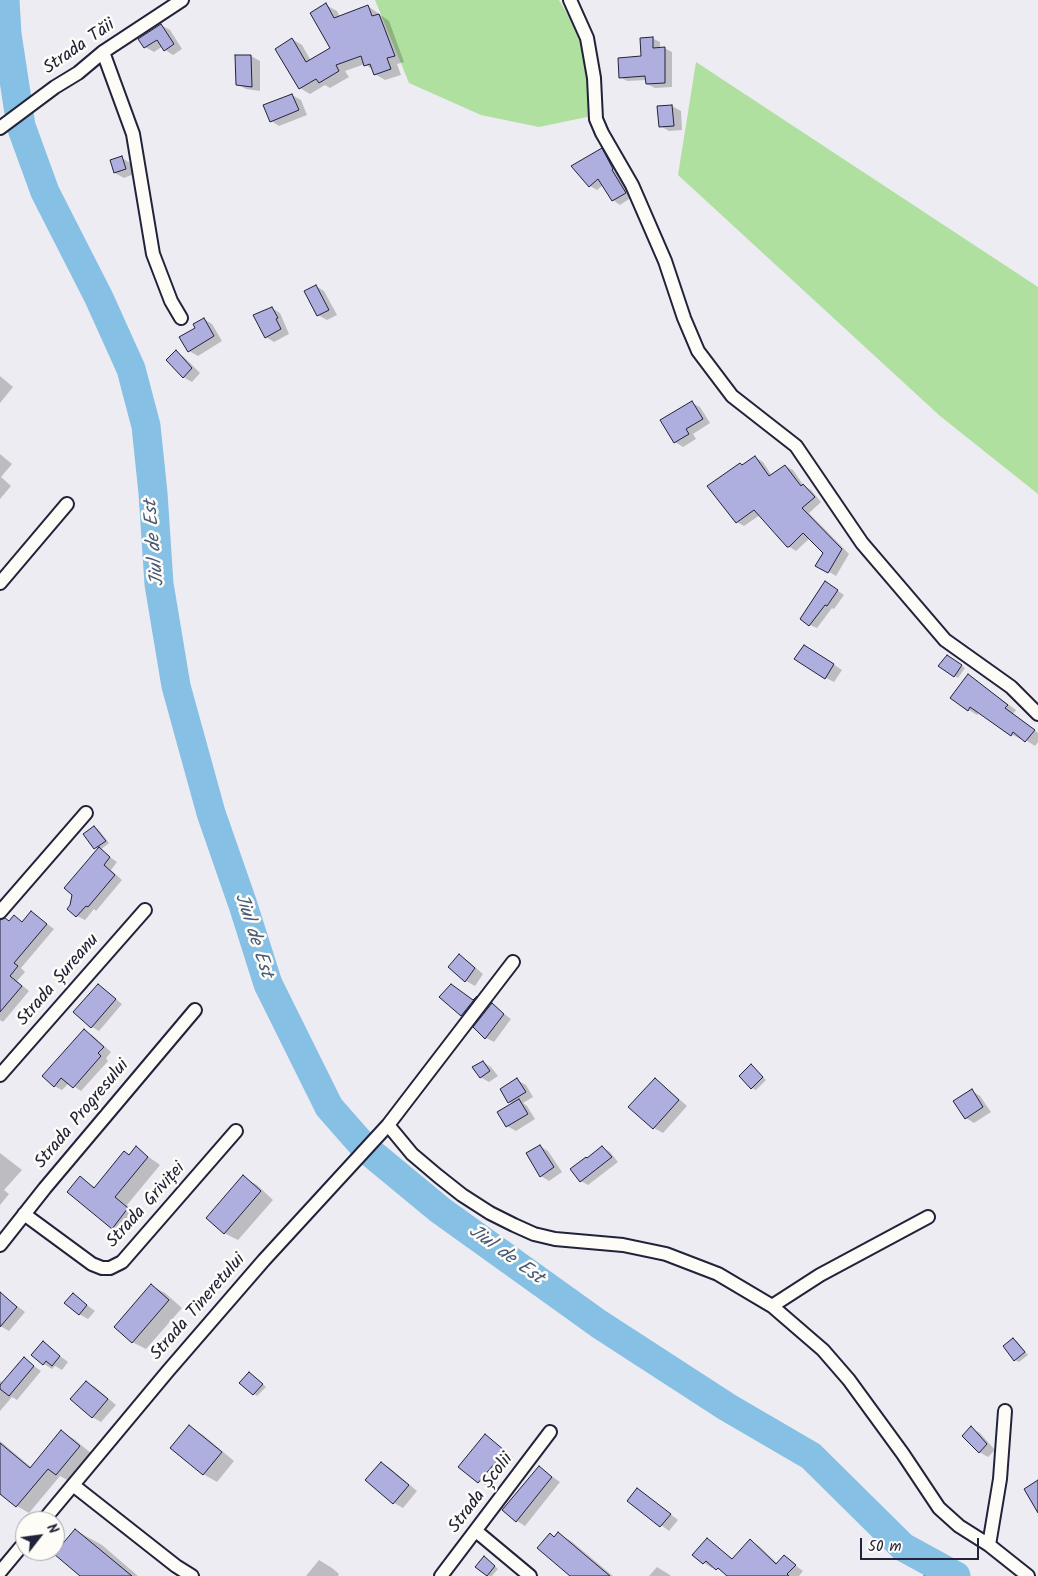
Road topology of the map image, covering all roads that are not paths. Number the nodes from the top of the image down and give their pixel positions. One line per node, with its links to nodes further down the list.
1 (182, 0): 3 (street, Strada Tăii)
2 (570, 0): 8 (street)
3 (103, 52): 4 (street, Strada Tăii); 5 (street)
4 (0, 128)
5 (181, 318)
6 (67, 504): 7 (street)
7 (0, 583)
8 (1038, 714)
9 (86, 813): 11 (street)
10 (145, 910): 14 (street, Strada Șureanu)
11 (0, 912)
12 (514, 962): 15 (street, Strada Tineretului)
13 (195, 1010): 17 (street, Strada Progresului)
14 (0, 1075)
15 (384, 1129): 20 (street); 23 (street, Strada Tineretului)
16 (236, 1131): 17 (street, Strada Griviței)
17 (24, 1214): 19 (street, Strada Progresului)
18 (928, 1216): 20 (street)
19 (1, 1241)
20 (772, 1306): 26 (street)
21 (1005, 1411): 26 (street)
22 (550, 1432): 25 (street, Strada Școlii)
23 (73, 1484): 24 (street, Strada Tineretului); 29 (street)
24 (50, 1511)
25 (476, 1531): 30 (street, Strada Școlii); 31 (street)
26 (990, 1545): 32 (street)
27 (15, 1554): 28 (street)
28 (0, 1572)
29 (192, 1576)
30 (441, 1576)
31 (530, 1576)
32 (1028, 1576)

